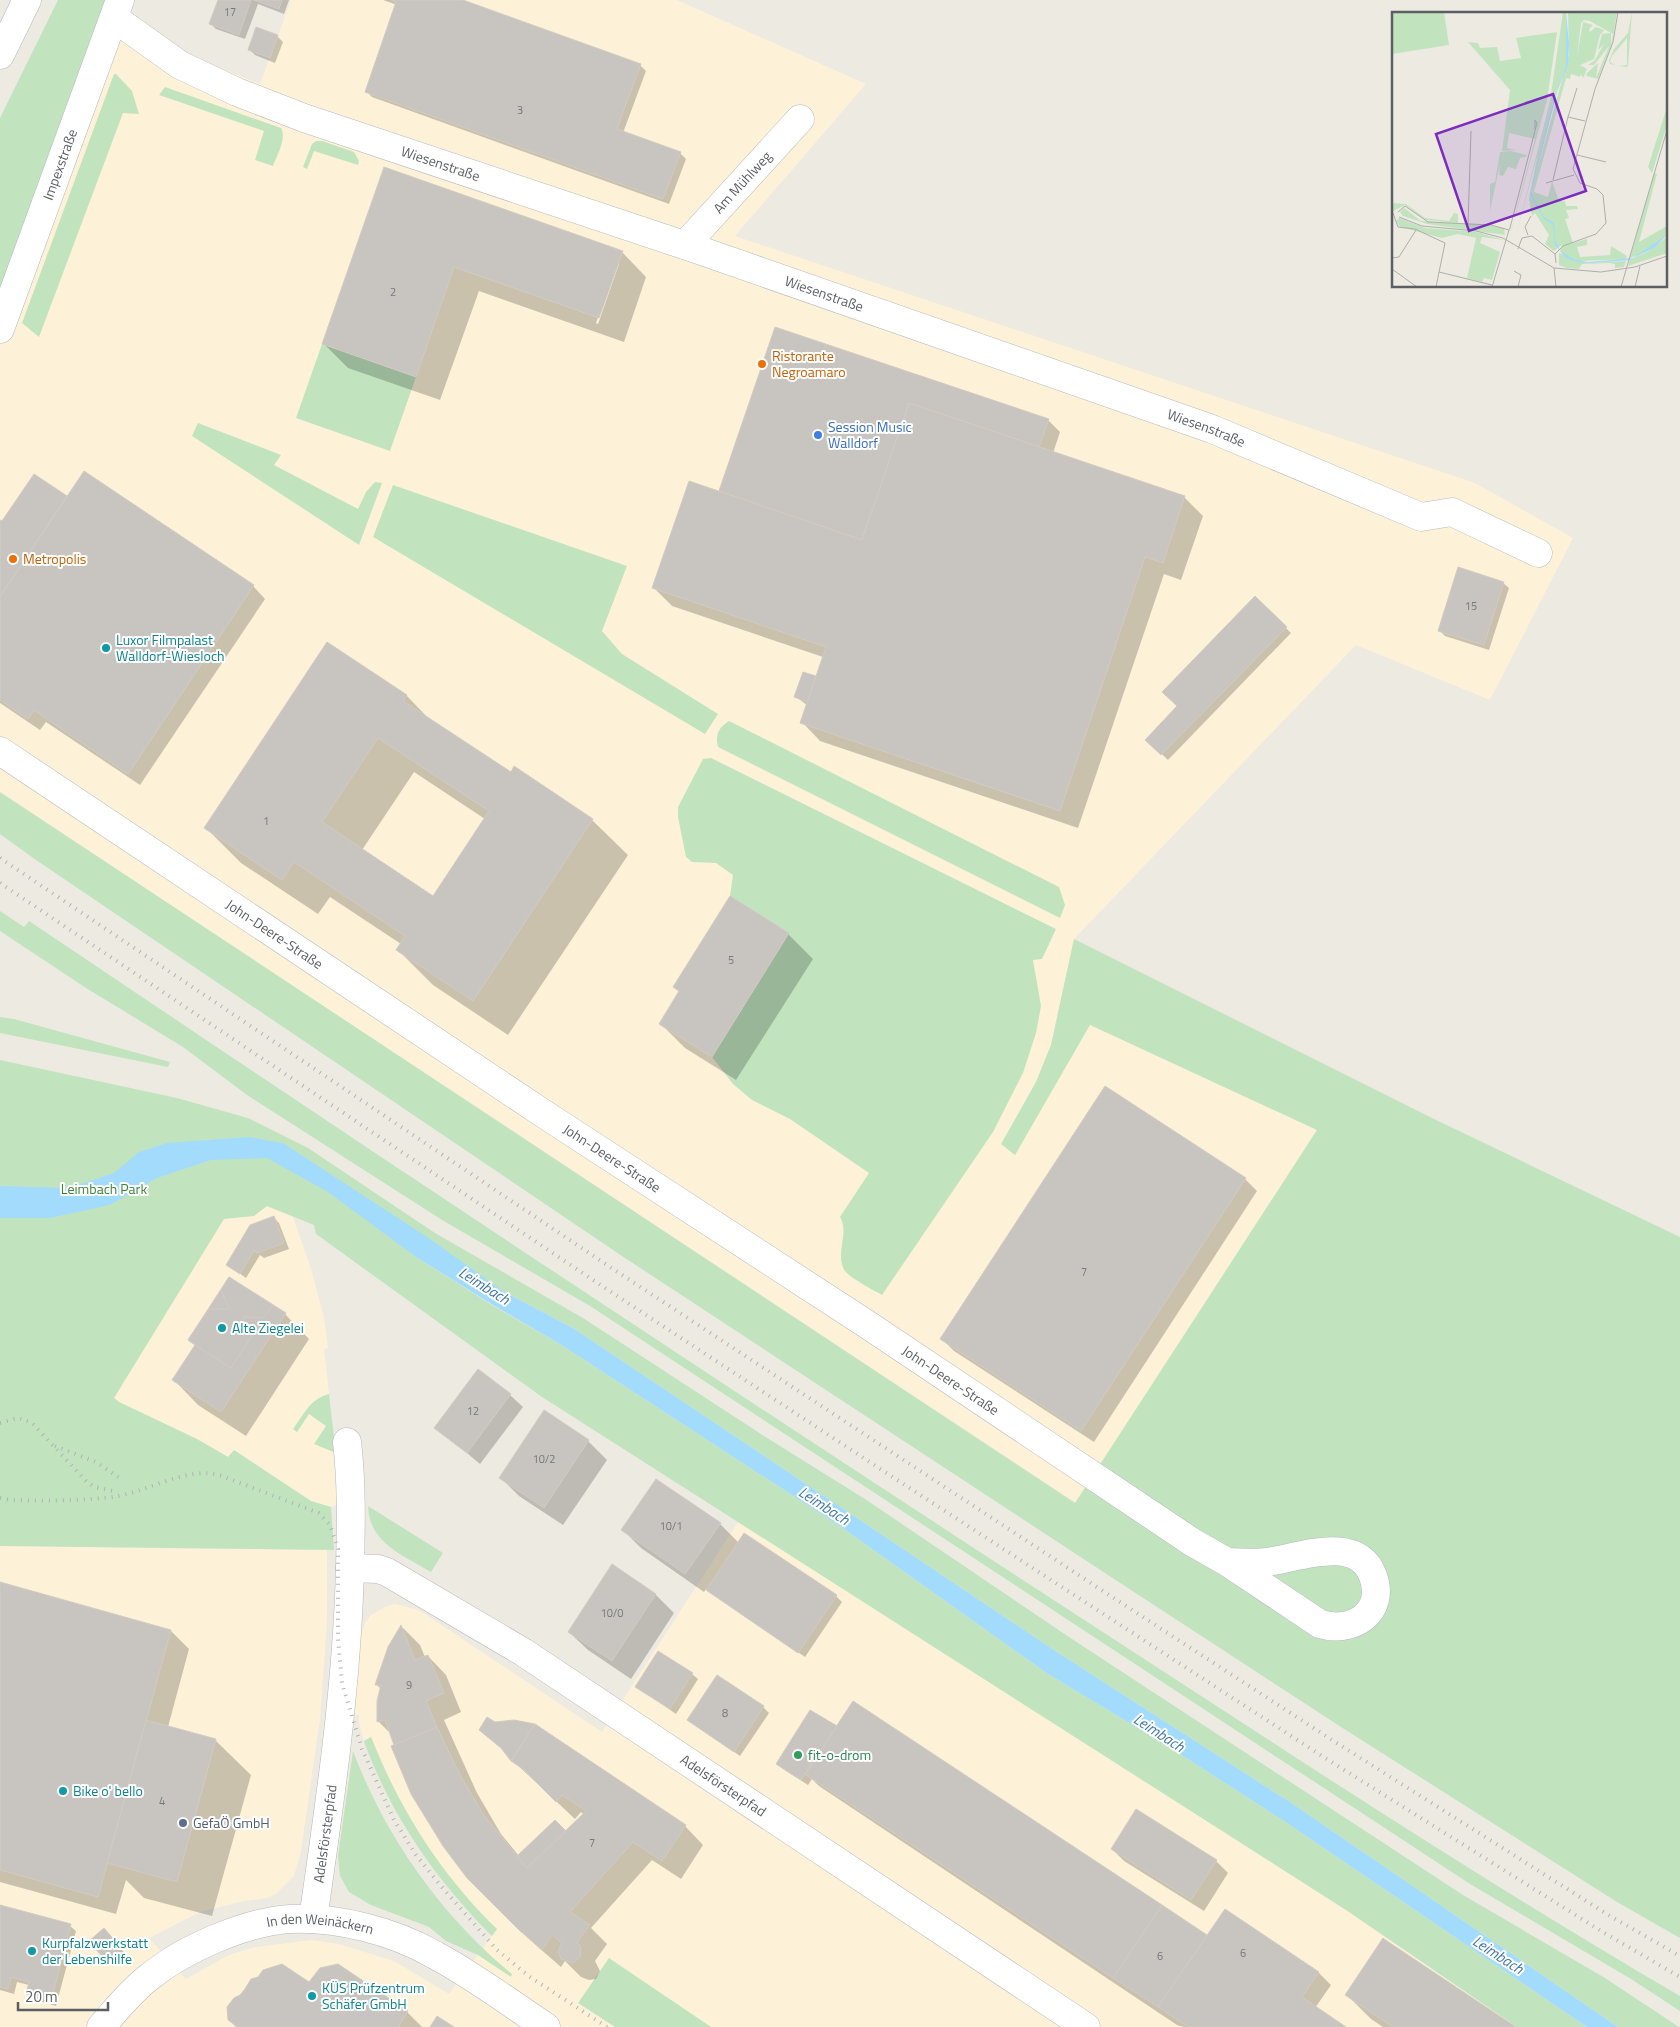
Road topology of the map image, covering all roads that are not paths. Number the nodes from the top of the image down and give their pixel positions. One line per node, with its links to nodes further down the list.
1 (27, 0): 3 (street)
2 (117, 9): 5 (street, Wiesenstraße); 6 (street, Impexstraße)
3 (0, 55)
4 (800, 119): 5 (street, Am Mühlweg)
5 (685, 245): 7 (street, Wiesenstraße)
6 (0, 329)
7 (1538, 553)
8 (0, 751): 10 (street, John-Deere-Straße)
9 (347, 1442): 11 (street, Adelsförsterpfad)
10 (1227, 1562): 10 (street, John-Deere-Straße)
11 (350, 1568): 12 (street, Adelsförsterpfad); 15 (street, Adelsförsterpfad)
12 (313, 1919): 13 (street, In den Weinäckern); 14 (street, In den Weinäckern)
13 (101, 2027)
14 (546, 2027)
15 (1086, 2027)

